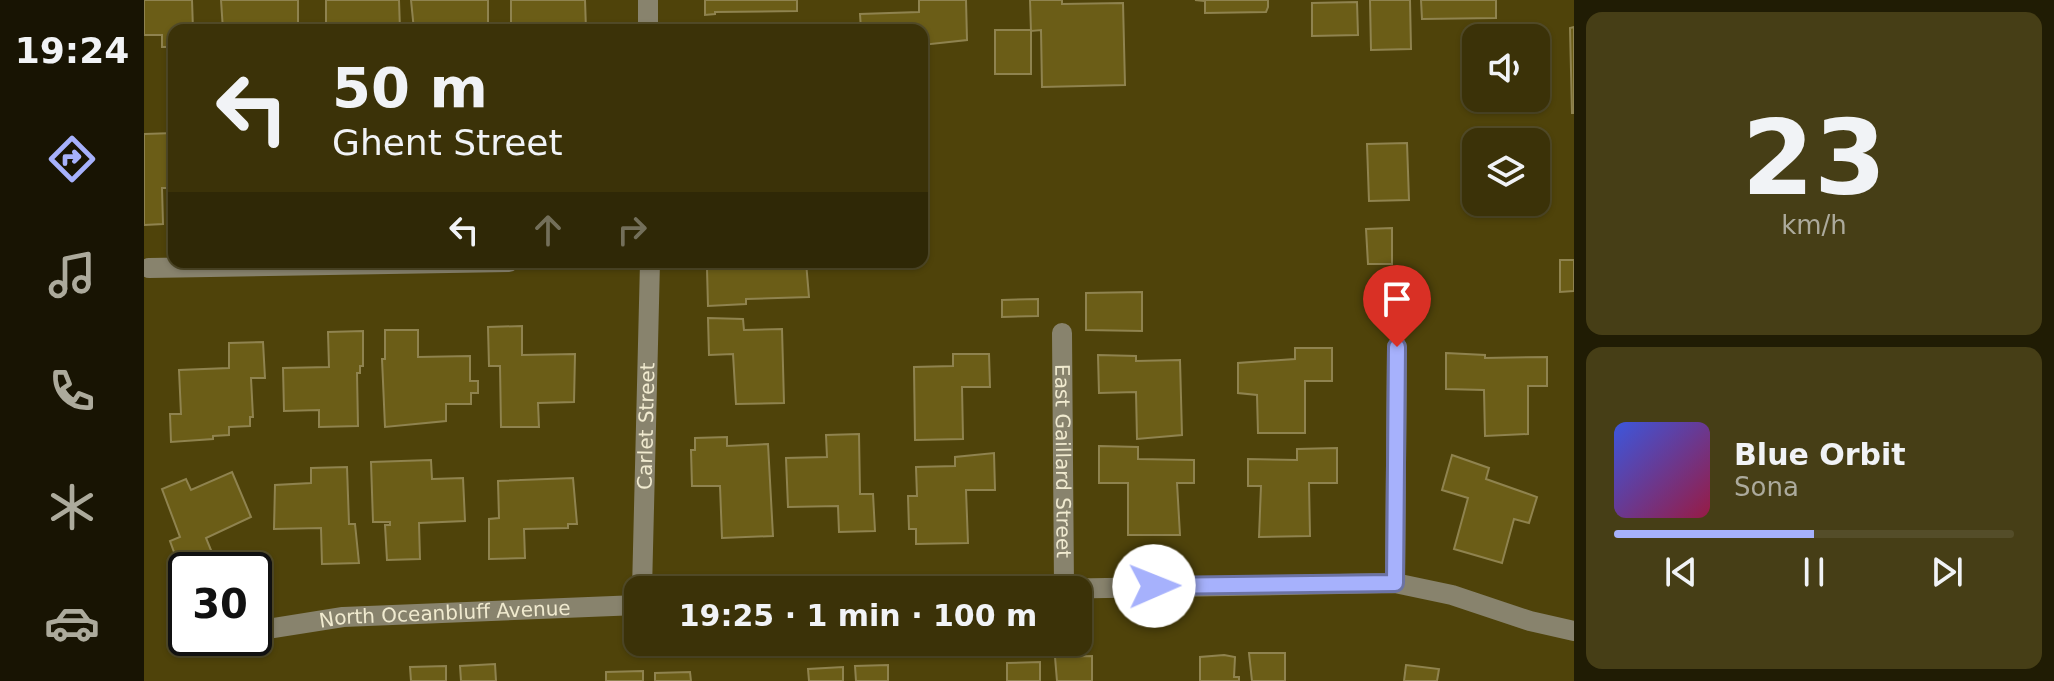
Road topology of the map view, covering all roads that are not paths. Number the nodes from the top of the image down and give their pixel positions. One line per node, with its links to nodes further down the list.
1 (648, 0): 2 (street)
2 (648, 24)
3 (149, 268): 4 (street)
4 (168, 268)
5 (650, 268): 8 (street, Carlet Street)
6 (1062, 333): 9 (street, East Gaillard Street)
7 (1397, 347): 10 (street)
8 (642, 576)
9 (1064, 576)
10 (1395, 583): 11 (street); 14 (street)
11 (1092, 587)
12 (624, 606): 13 (street, North Oceanbluff Avenue)
13 (272, 628)
14 (1574, 631)

